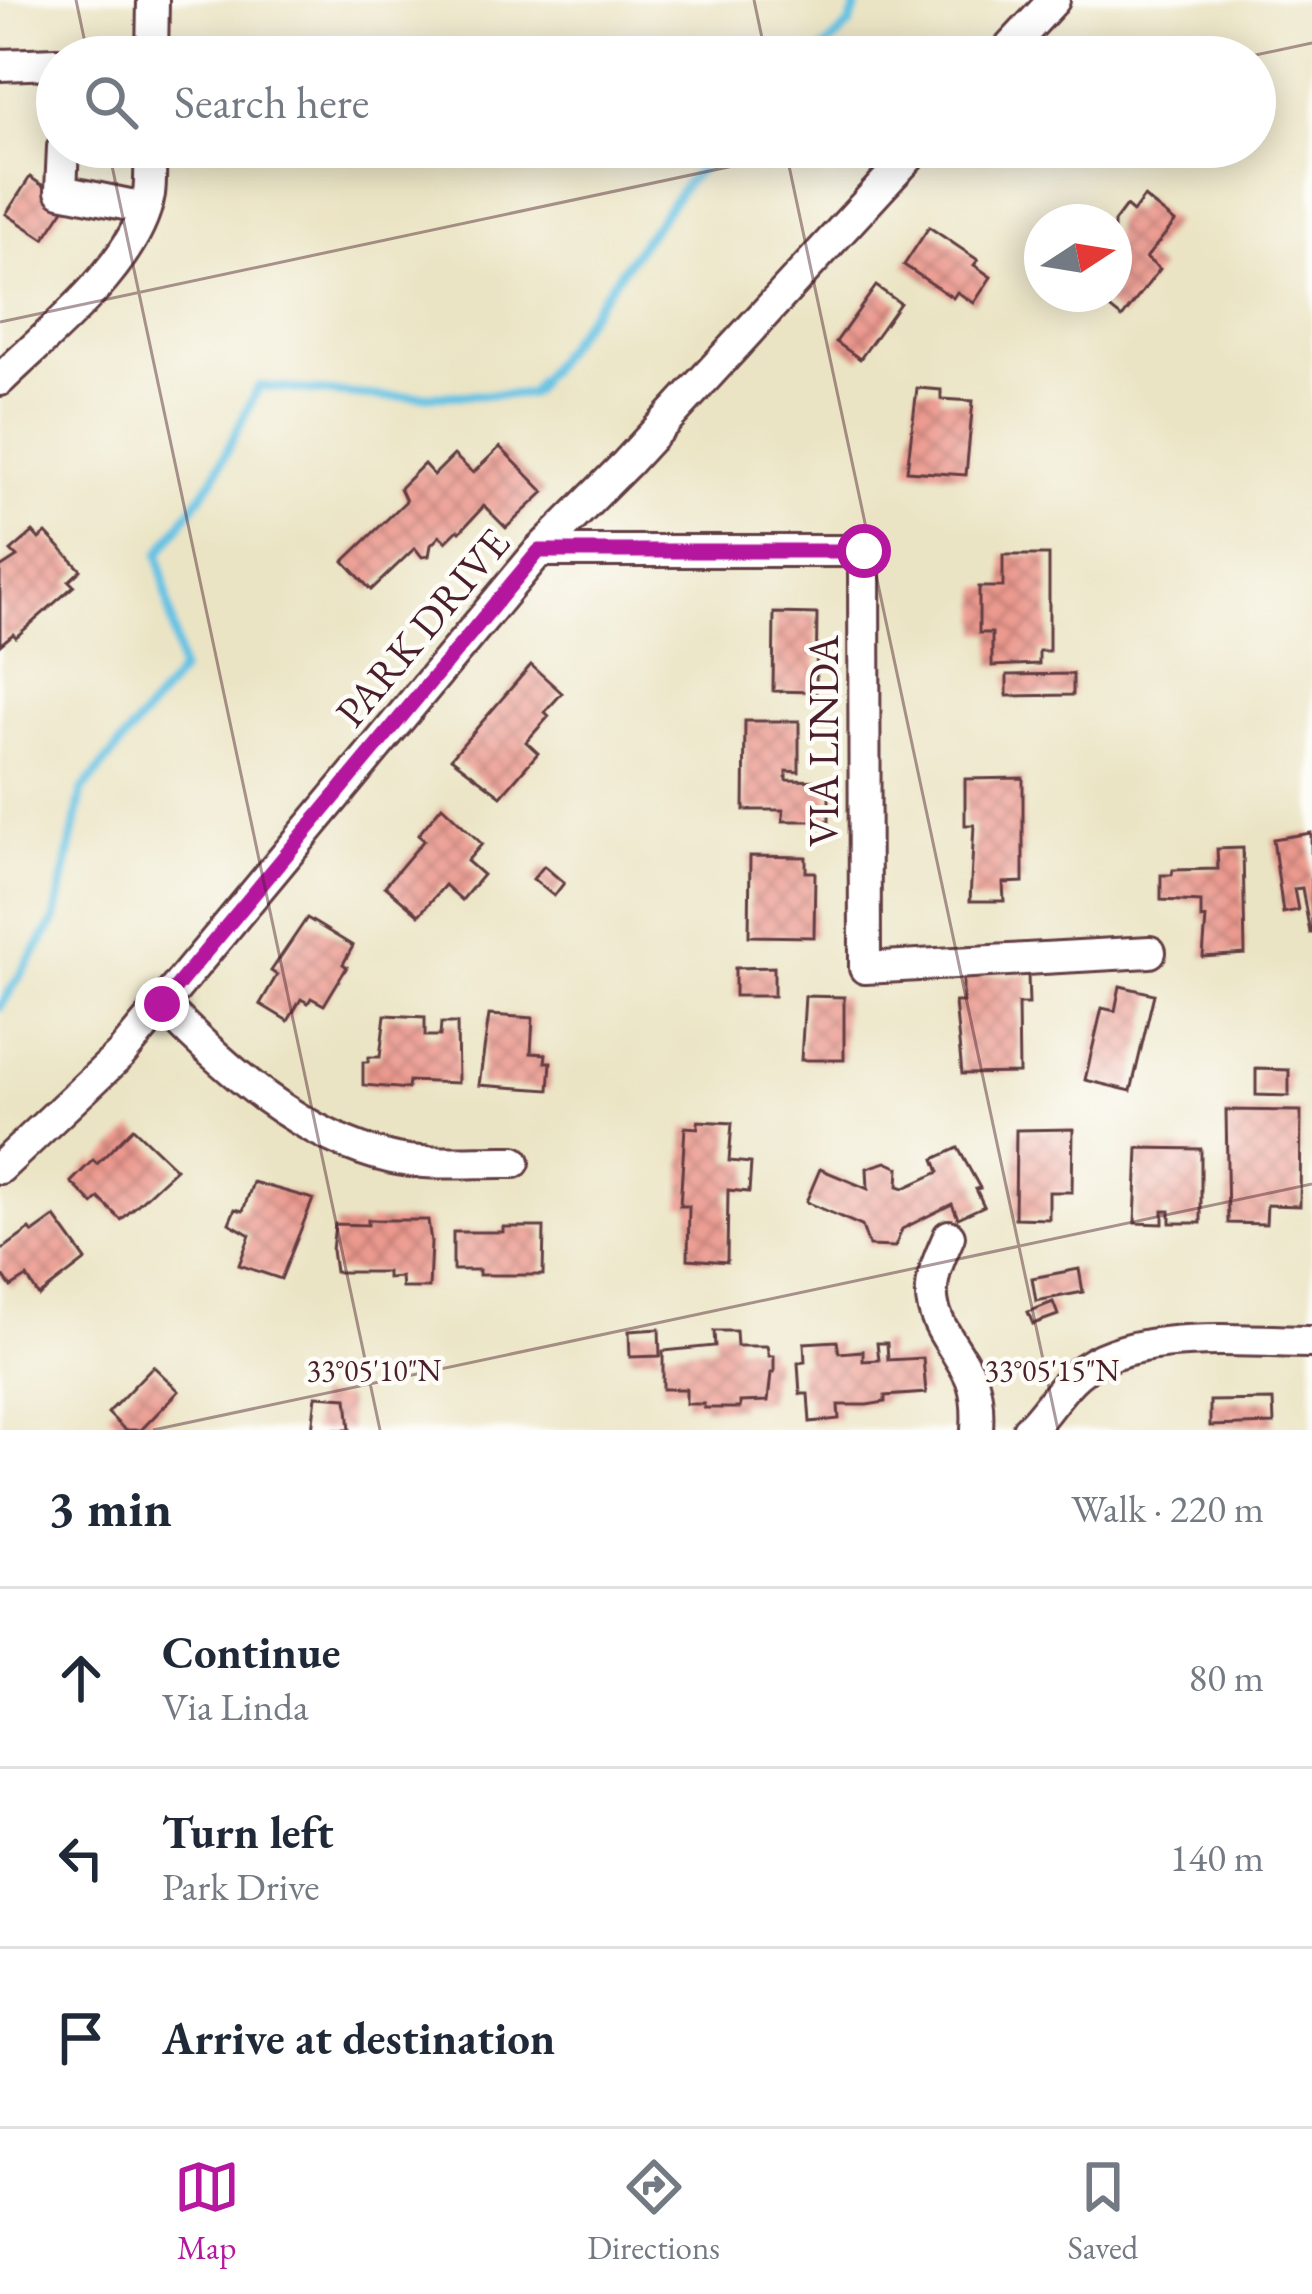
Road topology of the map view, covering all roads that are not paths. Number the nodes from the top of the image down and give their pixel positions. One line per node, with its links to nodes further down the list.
1 (153, 0): 3 (street)
2 (1054, 0): 4 (street)
3 (152, 36)
4 (1021, 36)
5 (36, 64): 6 (street)
6 (0, 65)
7 (62, 168): 10 (street)
8 (150, 168): 10 (street)
9 (899, 168): 12 (street, PARK DRIVE)
10 (144, 208): 11 (street)
11 (0, 380)
12 (539, 551): 13 (street, VIA LINDA); 14 (street, PARK DRIVE)
13 (1150, 952)
14 (162, 1004): 15 (street); 16 (street, PARK DRIVE)
15 (514, 1162)
16 (0, 1168)
17 (949, 1236): 19 (street)
18 (1312, 1342): 20 (street)
19 (977, 1430)
20 (1028, 1430)

